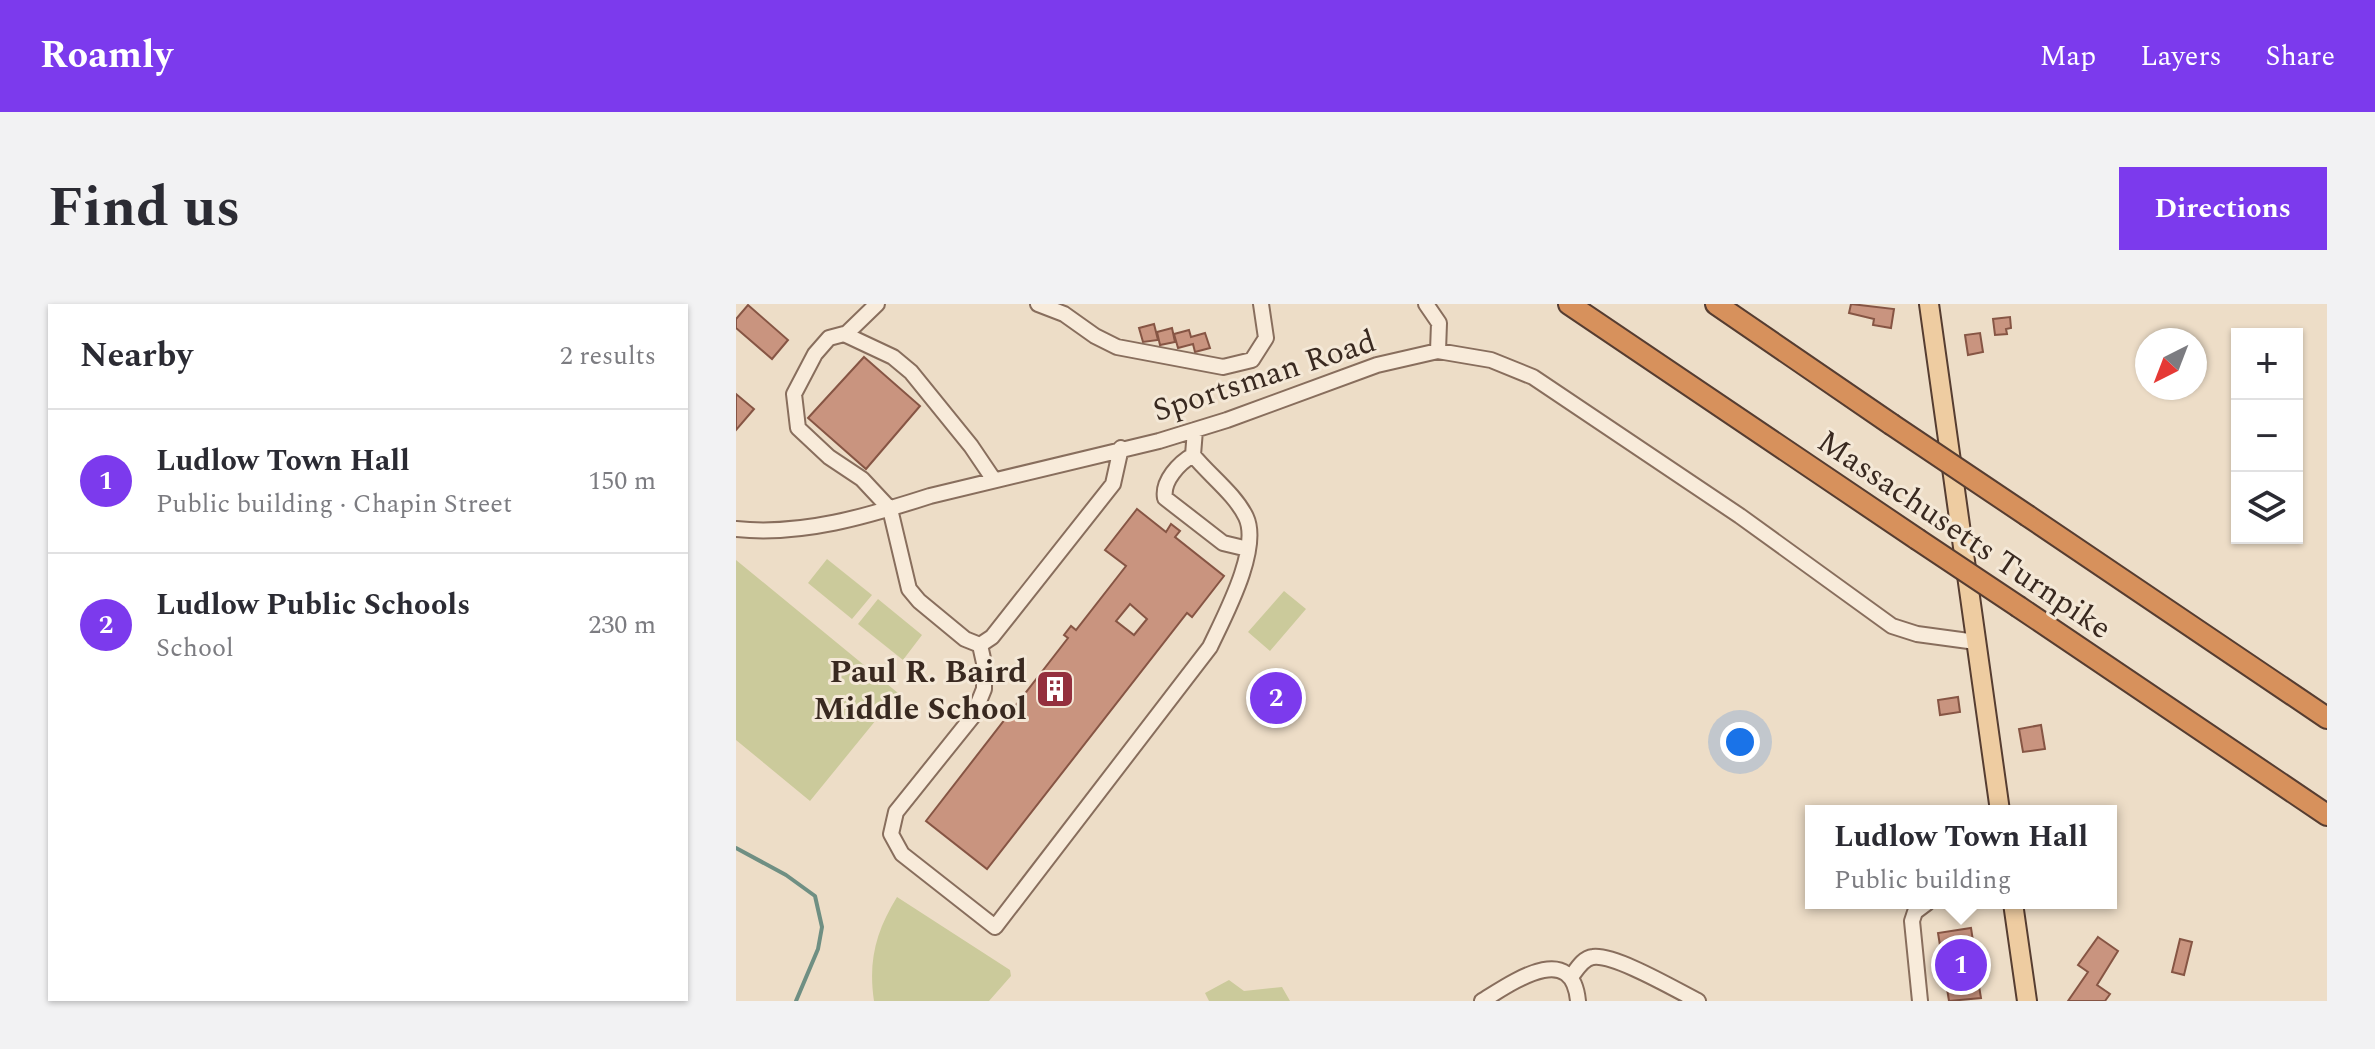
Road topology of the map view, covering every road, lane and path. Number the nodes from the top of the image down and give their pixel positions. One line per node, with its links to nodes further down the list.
1 (877, 304): 9 (street)
2 (1038, 304): 8 (street)
3 (1261, 304): 8 (street)
4 (1426, 304): 10 (street)
5 (1569, 304): 22 (highway, Massachusetts Turnpike, bridge)
6 (1716, 304): 20 (highway, Massachusetts Turnpike, bridge)
7 (1929, 304): 18 (main road)
8 (1069, 309)
9 (845, 335): 14 (street); 15 (street)
10 (1438, 351): 11 (street, Sportsman Road); 18 (street, Sportsman Road)
11 (1195, 430): 12 (street, Sportsman Road); 13 (street)
12 (1121, 448): 14 (street, Sportsman Road); 19 (street)
13 (1193, 455): 17 (street); 17 (street)
14 (994, 480): 15 (street, Sportsman Road)
15 (890, 509): 16 (street, Sportsman Road); 19 (street)
16 (736, 529)
17 (1248, 549): 19 (street)
18 (1976, 642): 21 (main road)
19 (980, 645)
20 (2327, 717)
21 (1999, 805)
22 (2327, 815)
23 (1919, 909): 29 (street)
24 (2014, 909): 30 (main road)
25 (1571, 977): 26 (street); 27 (street); 28 (street)
26 (1482, 1001)
27 (1578, 1001)
28 (1698, 1001)
29 (1920, 1001)
30 (2027, 1001)

